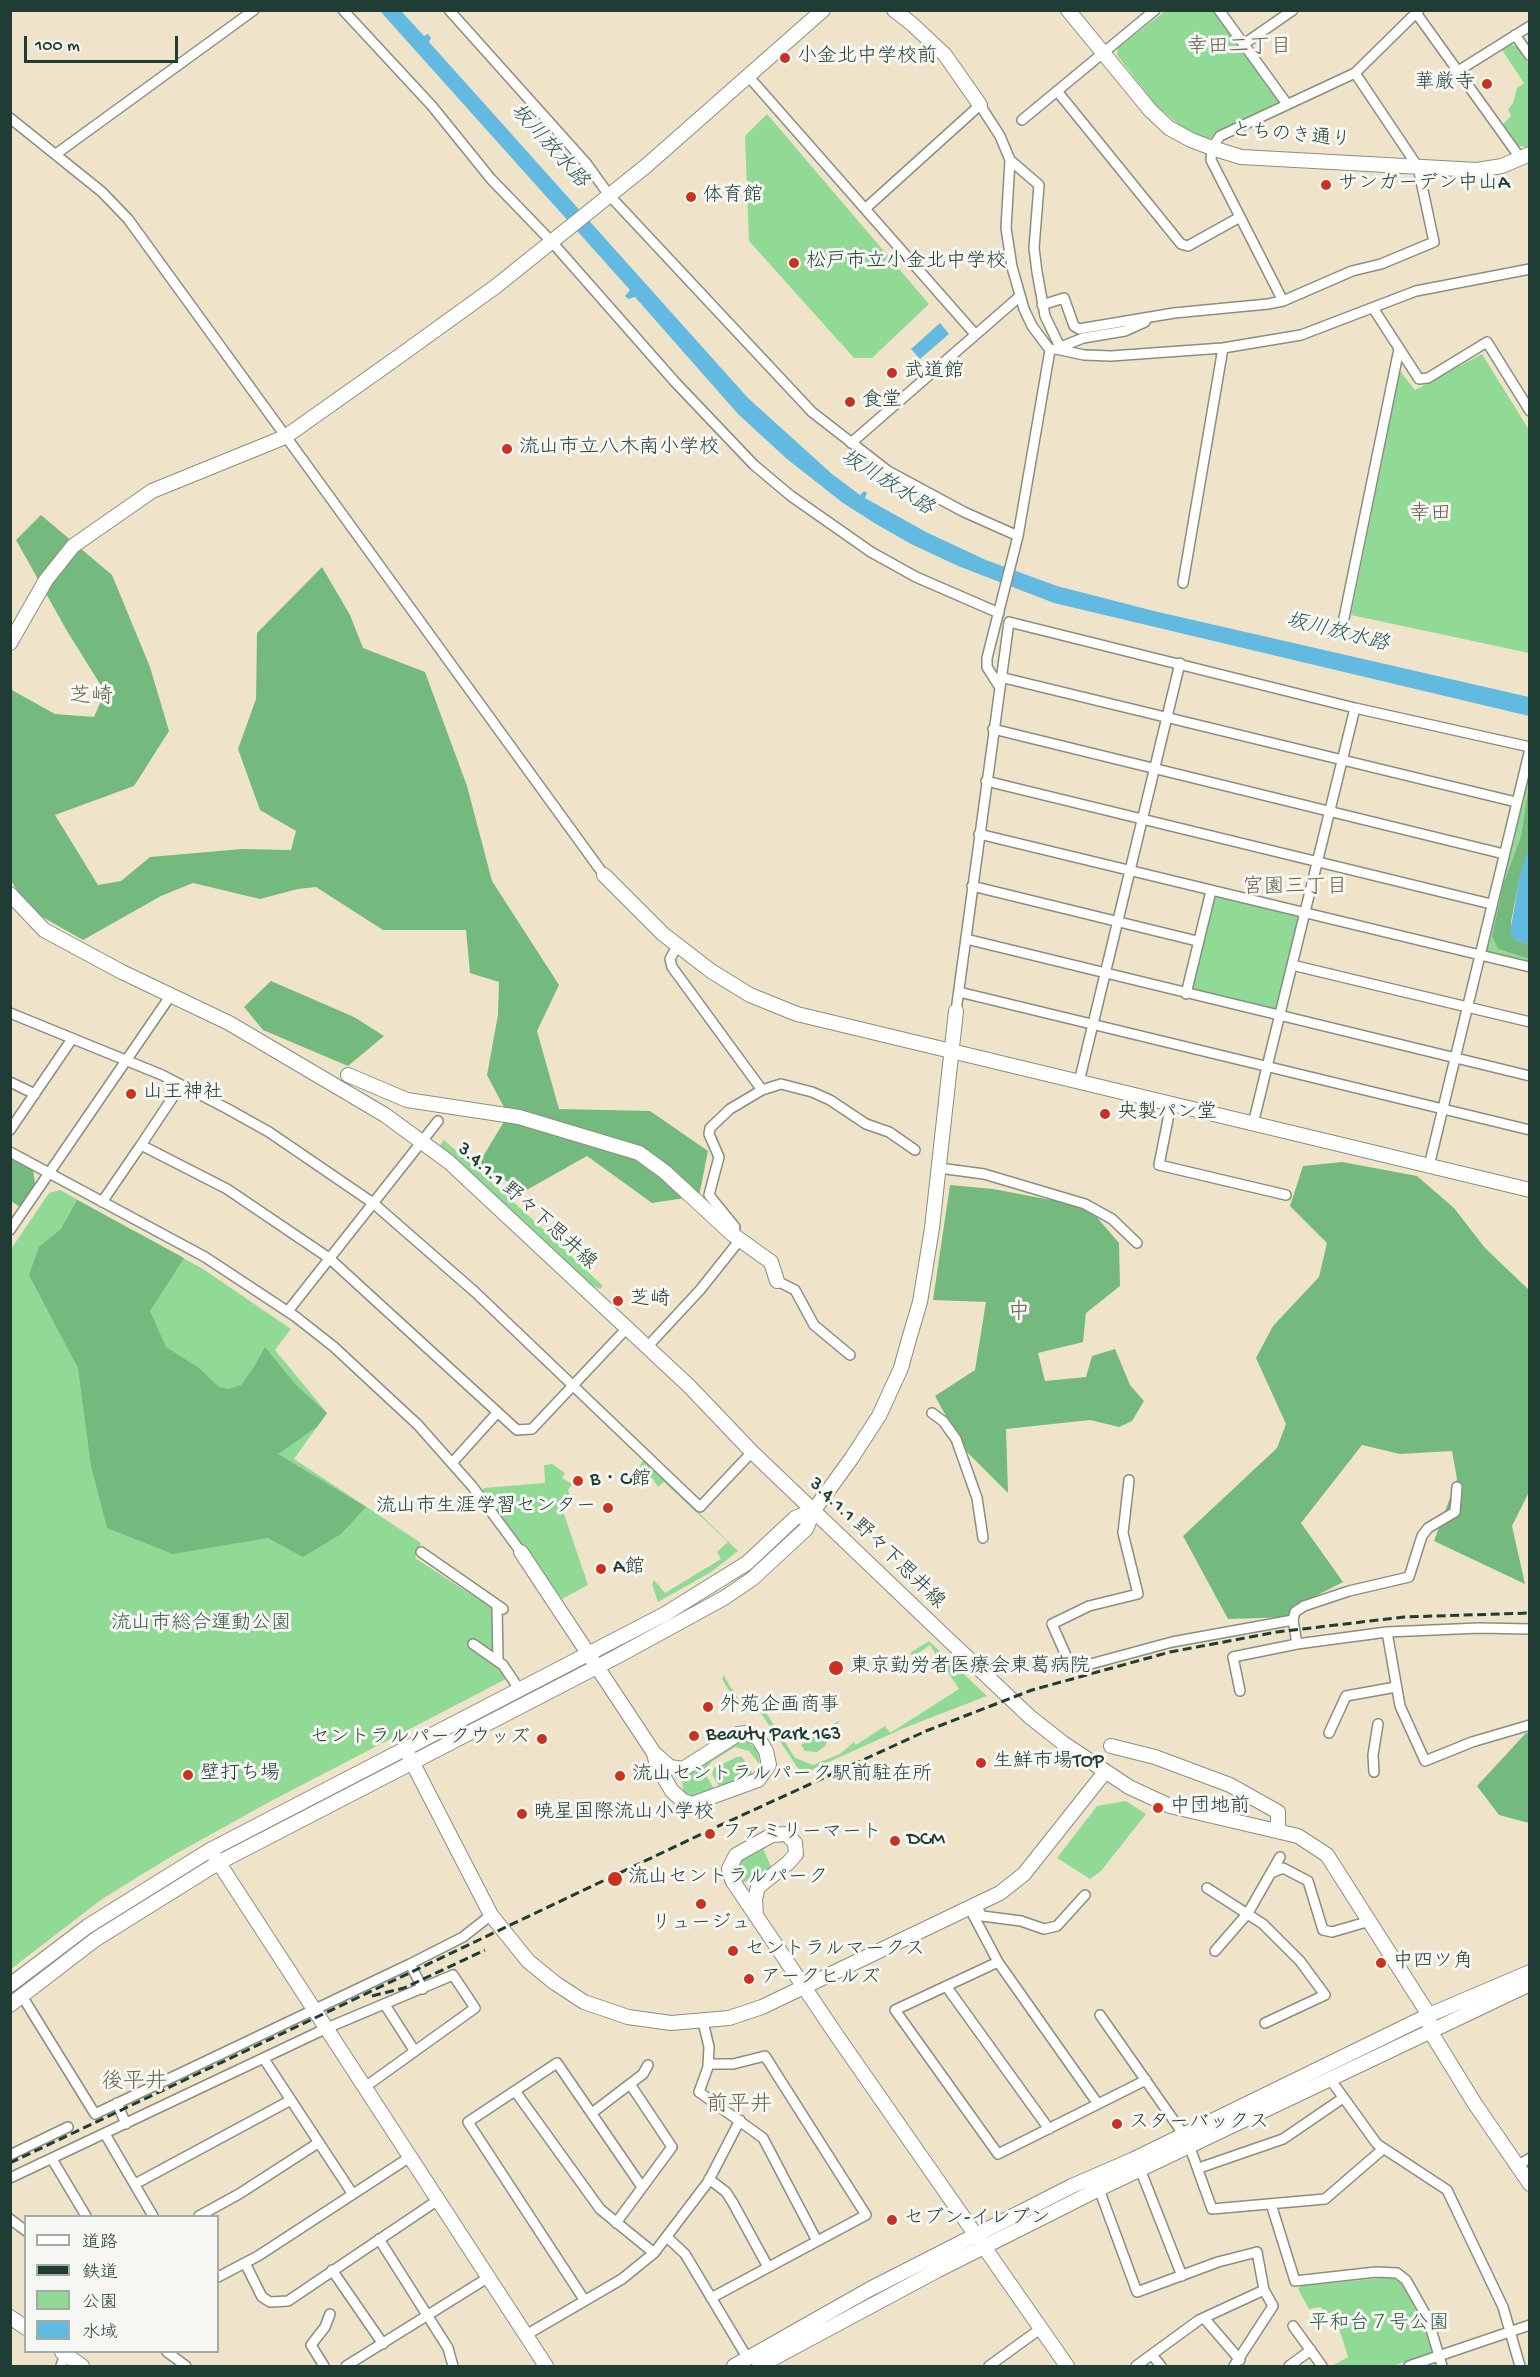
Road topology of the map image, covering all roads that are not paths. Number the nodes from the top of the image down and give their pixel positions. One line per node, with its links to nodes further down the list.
1 (254, 10): 25 (street)
2 (343, 10): 32 (street)
3 (449, 10): 29 (street)
4 (823, 10): 18 (street)
5 (894, 10): 21 (street)
6 (1068, 10): 14 (street, とちのき通り)
7 (1155, 10): 14 (street)
8 (1219, 10): 13 (street)
9 (1293, 10): 13 (street)
10 (1416, 11): 16 (street); 17 (street)
11 (1530, 26): 12 (street)
12 (1515, 35): 15 (street); 16 (street)
13 (1244, 44): 20 (street)
14 (1102, 53): 19 (street); 24 (street, とちのき通り)
15 (1530, 56)
16 (1458, 71): 26 (street)
17 (1355, 73): 20 (street); 28 (street)
18 (749, 76): 29 (street); 30 (street)
19 (1057, 92): 23 (street); 31 (street)
20 (1287, 104): 24 (street)
21 (980, 105): 27 (street); 30 (street)
22 (10, 118): 25 (street)
23 (1022, 120)
24 (1212, 148): 28 (street, とちのき通り); 31 (street)
25 (56, 154): 44 (street)
26 (1525, 157): 28 (street, とちのき通り)
27 (1010, 160): 34 (street); 36 (street)
28 (1418, 167): 35 (street)
29 (607, 196): 32 (street); 45 (street)
30 (866, 208): 39 (street)
31 (1240, 217): 35 (street)
32 (554, 239): 44 (street); 48 (street)
33 (1530, 269): 37 (street)
34 (1019, 297): 39 (street); 41 (street)
35 (1283, 302): 38 (street)
36 (1042, 305): 38 (street); 41 (street)
37 (1373, 308): 40 (street); 42 (street)
38 (1157, 316): 41 (street)
39 (975, 334): 45 (street)
40 (1223, 348): 41 (street); 47 (street)
41 (1055, 349): 46 (street)
42 (1399, 349): 43 (street); 49 (street)
43 (1530, 411)
44 (285, 437): 50 (street); 67 (street)
45 (851, 443): 46 (street)
46 (1017, 538): 48 (street)
47 (1183, 583)
48 (1000, 608): 52 (street)
49 (1344, 618)
50 (10, 643)
51 (1180, 663): 52 (street); 53 (street); 54 (street)
52 (999, 682): 54 (street); 55 (street)
53 (1355, 708): 56 (street); 57 (street)
54 (1167, 717): 57 (street); 58 (street)
55 (993, 729): 58 (street); 59 (street)
56 (1530, 748): 60 (street)
57 (1342, 760): 60 (street); 61 (street)
58 (1154, 768): 61 (street); 62 (street)
59 (986, 781): 62 (street); 63 (street)
60 (1516, 802): 64 (street)
61 (1330, 812): 64 (street); 65 (street)
62 (1143, 819): 65 (street); 66 (street)
63 (979, 834): 66 (street); 68 (street)
64 (1504, 854): 71 (street)
65 (1317, 862): 71 (street); 72 (street)
66 (1130, 870): 69 (street); 73 (street)
67 (604, 875): 76 (street)
68 (972, 886): 73 (street); 74 (street)
69 (1211, 891): 72 (street); 75 (street)
70 (10, 894): 83 (street, 3.4.1.1 野々下思井線)
71 (1491, 903): 77 (street)
72 (1305, 914): 77 (street); 78 (street)
73 (1117, 922): 75 (street); 80 (street)
74 (966, 939): 80 (street); 81 (street)
75 (1197, 941): 82 (street)
76 (677, 946): 91 (street); 100 (street)
77 (1479, 956): 79 (street); 84 (street)
78 (1292, 965): 84 (street); 87 (street)
79 (1530, 968)
80 (1105, 973): 82 (street); 89 (street)
81 (959, 992): 85 (street); 89 (street)
82 (1186, 994): 87 (street)
83 (171, 995): 93 (street); 108 (street, 3.4.1.1 野々下思井線)
84 (1467, 1007): 88 (street); 92 (street)
85 (956, 1011): 91 (street)
86 (10, 1014): 90 (street)
87 (1280, 1016): 92 (street); 94 (street)
88 (1530, 1022)
89 (1094, 1023): 94 (street); 98 (street)
90 (72, 1038): 93 (street); 101 (street)
91 (951, 1052): 98 (street); 113 (street)
92 (1455, 1058): 96 (street); 103 (street)
93 (126, 1061): 99 (street); 114 (street)
94 (1267, 1067): 103 (street); 105 (street)
95 (348, 1075): 120 (street)
96 (1530, 1076)
97 (10, 1082): 101 (street)
98 (1079, 1082): 102 (street)
99 (181, 1085): 109 (street); 118 (street)
100 (762, 1090): 110 (street); 120 (street)
101 (35, 1094): 106 (street)
102 (1171, 1104): 105 (street); 116 (street)
103 (1442, 1109): 107 (street); 112 (street)
104 (438, 1121): 108 (street)
105 (1253, 1124): 112 (street)
106 (10, 1130)
107 (1530, 1130)
108 (423, 1141): 118 (street); 125 (street, 3.4.1.1 野々下思井線)
109 (141, 1145): 117 (street); 122 (street)
110 (915, 1150)
111 (10, 1152): 114 (street)
112 (1428, 1166): 115 (street)
113 (939, 1168): 121 (street); 135 (street)
114 (49, 1173): 117 (street); 119 (street)
115 (1530, 1191)
116 (1286, 1195)
117 (102, 1202): 124 (street)
118 (373, 1203): 122 (street); 128 (street)
119 (10, 1230)
120 (735, 1238): 123 (street); 126 (street)
121 (1137, 1242)
122 (329, 1258): 124 (street); 129 (street)
123 (777, 1281): 127 (street)
124 (288, 1311): 132 (street)
125 (628, 1328): 126 (street, 3.4.1.1 野々下思井線); 128 (street)
126 (648, 1346): 131 (street, 3.4.1.1 野々下思井線)
127 (850, 1355)
128 (573, 1387): 129 (street); 131 (street)
129 (497, 1413): 132 (street)
130 (932, 1413): 136 (street)
131 (752, 1452): 135 (street, 3.4.1.1 野々下思井線)
132 (452, 1462): 138 (street)
133 (1129, 1480): 139 (street)
134 (1456, 1487): 139 (street)
135 (814, 1510): 144 (street); 146 (street); 158 (street, 3.4.1.1 野々下思井線)
136 (984, 1538)
137 (421, 1552): 145 (street)
138 (521, 1552): 144 (street)
139 (1293, 1620): 143 (street)
140 (1530, 1629): 141 (street)
141 (1387, 1632): 143 (street); 147 (street)
142 (473, 1644): 145 (street)
143 (1297, 1644): 149 (street)
144 (589, 1653): 146 (street); 148 (street)
145 (498, 1661): 148 (street)
146 (598, 1666): 155 (street); 156 (street)
147 (1396, 1687): 151 (street); 152 (street)
148 (519, 1689): 154 (street)
149 (1240, 1691)
150 (1378, 1724): 159 (street)
151 (1530, 1725)
152 (1329, 1733)
153 (1111, 1746): 161 (street)
154 (405, 1749): 156 (street); 162 (street)
155 (654, 1753): 157 (street); 160 (street)
156 (412, 1762): 164 (street); 172 (street)
157 (679, 1769): 160 (street); 160 (street)
158 (1105, 1772): 161 (street, 3.4.1.1 野々下思井線); 170 (street)
159 (1374, 1772)
160 (677, 1797)
161 (1278, 1830): 174 (street, 3.4.1.1 野々下思井線)
162 (210, 1850): 164 (street); 180 (street)
163 (1280, 1857): 165 (street)
164 (218, 1863): 184 (street); 187 (street)
165 (1271, 1873): 171 (street); 174 (street)
166 (761, 1882): 167 (street); 167 (street); 173 (street)
167 (735, 1886): 173 (street)
168 (1207, 1888): 171 (street)
169 (1085, 1894): 170 (street)
170 (973, 1908): 176 (street); 182 (street)
171 (1248, 1913): 175 (street); 191 (street)
172 (491, 1915): 177 (street); 190 (street)
173 (756, 1916): 182 (street)
174 (1370, 1921): 189 (street, 3.4.1.1 野々下思井線)
175 (1215, 1951)
176 (998, 1962): 181 (street); 206 (street)
177 (410, 1964): 183 (street); 187 (street)
178 (1530, 1972): 189 (street)
179 (1530, 1984): 193 (street)
180 (10, 1985)
181 (946, 1986): 211 (street); 211 (street)
182 (804, 1987): 190 (street); 238 (street)
183 (423, 1989): 186 (street); 194 (street)
184 (22, 1996): 185 (street); 205 (street)
185 (10, 2005)
186 (385, 2005): 192 (street); 194 (street)
187 (314, 2008): 192 (street); 205 (street)
188 (1100, 2015): 199 (street)
189 (1429, 2015): 193 (street); 213 (street)
190 (703, 2022): 196 (street)
191 (1265, 2023)
192 (327, 2028): 195 (street); 201 (street)
193 (1430, 2031): 198 (street); 220 (street)
194 (414, 2050): 201 (street)
195 (264, 2059): 204 (street); 209 (street)
196 (708, 2064): 208 (street); 241 (street)
197 (648, 2065): 200 (street)
198 (1330, 2079): 203 (street); 213 (street)
199 (1146, 2080): 206 (street); 213 (street)
200 (630, 2084): 207 (street); 227 (street)
201 (365, 2086): 217 (street)
202 (515, 2091): 207 (street); 236 (street); 252 (street)
203 (1343, 2098): 215 (street); 221 (street)
204 (291, 2100): 214 (street); 225 (street)
205 (117, 2103): 209 (street)
206 (1098, 2104): 211 (street)
207 (592, 2113): 227 (street)
208 (740, 2120): 224 (street); 241 (street)
209 (126, 2124): 212 (street)
210 (68, 2127): 216 (street)
211 (1049, 2128)
212 (105, 2134): 219 (street); 225 (street)
213 (1186, 2140): 221 (street); 222 (street); 238 (street)
214 (318, 2143): 229 (street); 234 (street)
215 (1383, 2149): 231 (street); 261 (street)
216 (10, 2155)
217 (410, 2157): 229 (street); 230 (street)
218 (1530, 2158): 220 (street)
219 (52, 2159): 223 (street); 232 (street)
220 (1517, 2166): 226 (street)
221 (1199, 2168): 231 (street)
222 (1140, 2169): 228 (street); 248 (street)
223 (10, 2178)
224 (709, 2180): 239 (street); 245 (street)
225 (135, 2184): 233 (street)
226 (1530, 2184)
227 (642, 2187): 236 (street)
228 (1099, 2189): 242 (street); 248 (street)
229 (352, 2193): 244 (street)
230 (438, 2200): 240 (street); 249 (street)
231 (1271, 2204): 268 (street)
232 (85, 2215)
233 (152, 2215)
234 (202, 2215)
235 (10, 2219): 237 (street)
236 (616, 2223): 243 (street)
237 (24, 2230)
238 (975, 2235): 242 (street); 269 (street)
239 (668, 2238): 243 (street); 251 (street)
240 (379, 2239): 246 (street); 254 (street)
241 (817, 2241): 245 (street)
242 (984, 2247): 260 (street); 269 (street)
243 (654, 2253): 252 (street)
244 (244, 2263): 246 (street); 247 (street)
245 (768, 2267): 251 (street)
246 (332, 2270): 263 (street)
247 (219, 2276)
248 (1182, 2276): 250 (street)
249 (489, 2277): 254 (street); 262 (street)
250 (1264, 2290): 256 (street); 270 (street)
251 (711, 2298): 269 (street)
252 (585, 2301): 262 (street)
253 (330, 2314): 273 (street)
254 (428, 2316): 263 (street); 275 (street)
255 (10, 2317): 259 (street)
256 (1204, 2318): 266 (street); 270 (street)
257 (1530, 2325): 261 (street)
258 (1293, 2326): 264 (street)
259 (24, 2327)
260 (1040, 2329): 278 (street); 279 (street)
261 (1512, 2331): 268 (street); 285 (street)
262 (526, 2335): 276 (street)
263 (383, 2344): 274 (street)
264 (1311, 2350): 282 (street); 283 (street)
265 (169, 2353): 272 (street)
266 (1152, 2355): 280 (street); 281 (street)
267 (63, 2357): 271 (street)
268 (1440, 2362): 284 (street)
269 (753, 2363): 277 (street)
270 (1237, 2363)
271 (82, 2367)
272 (186, 2367)
273 (324, 2367)
274 (346, 2367)
275 (453, 2367)
276 (546, 2367)
277 (734, 2367)
278 (988, 2367)
279 (1067, 2367)
280 (1136, 2367)
281 (1161, 2367)
282 (1289, 2367)
283 (1322, 2367)
284 (1409, 2367)
285 (1520, 2367)

